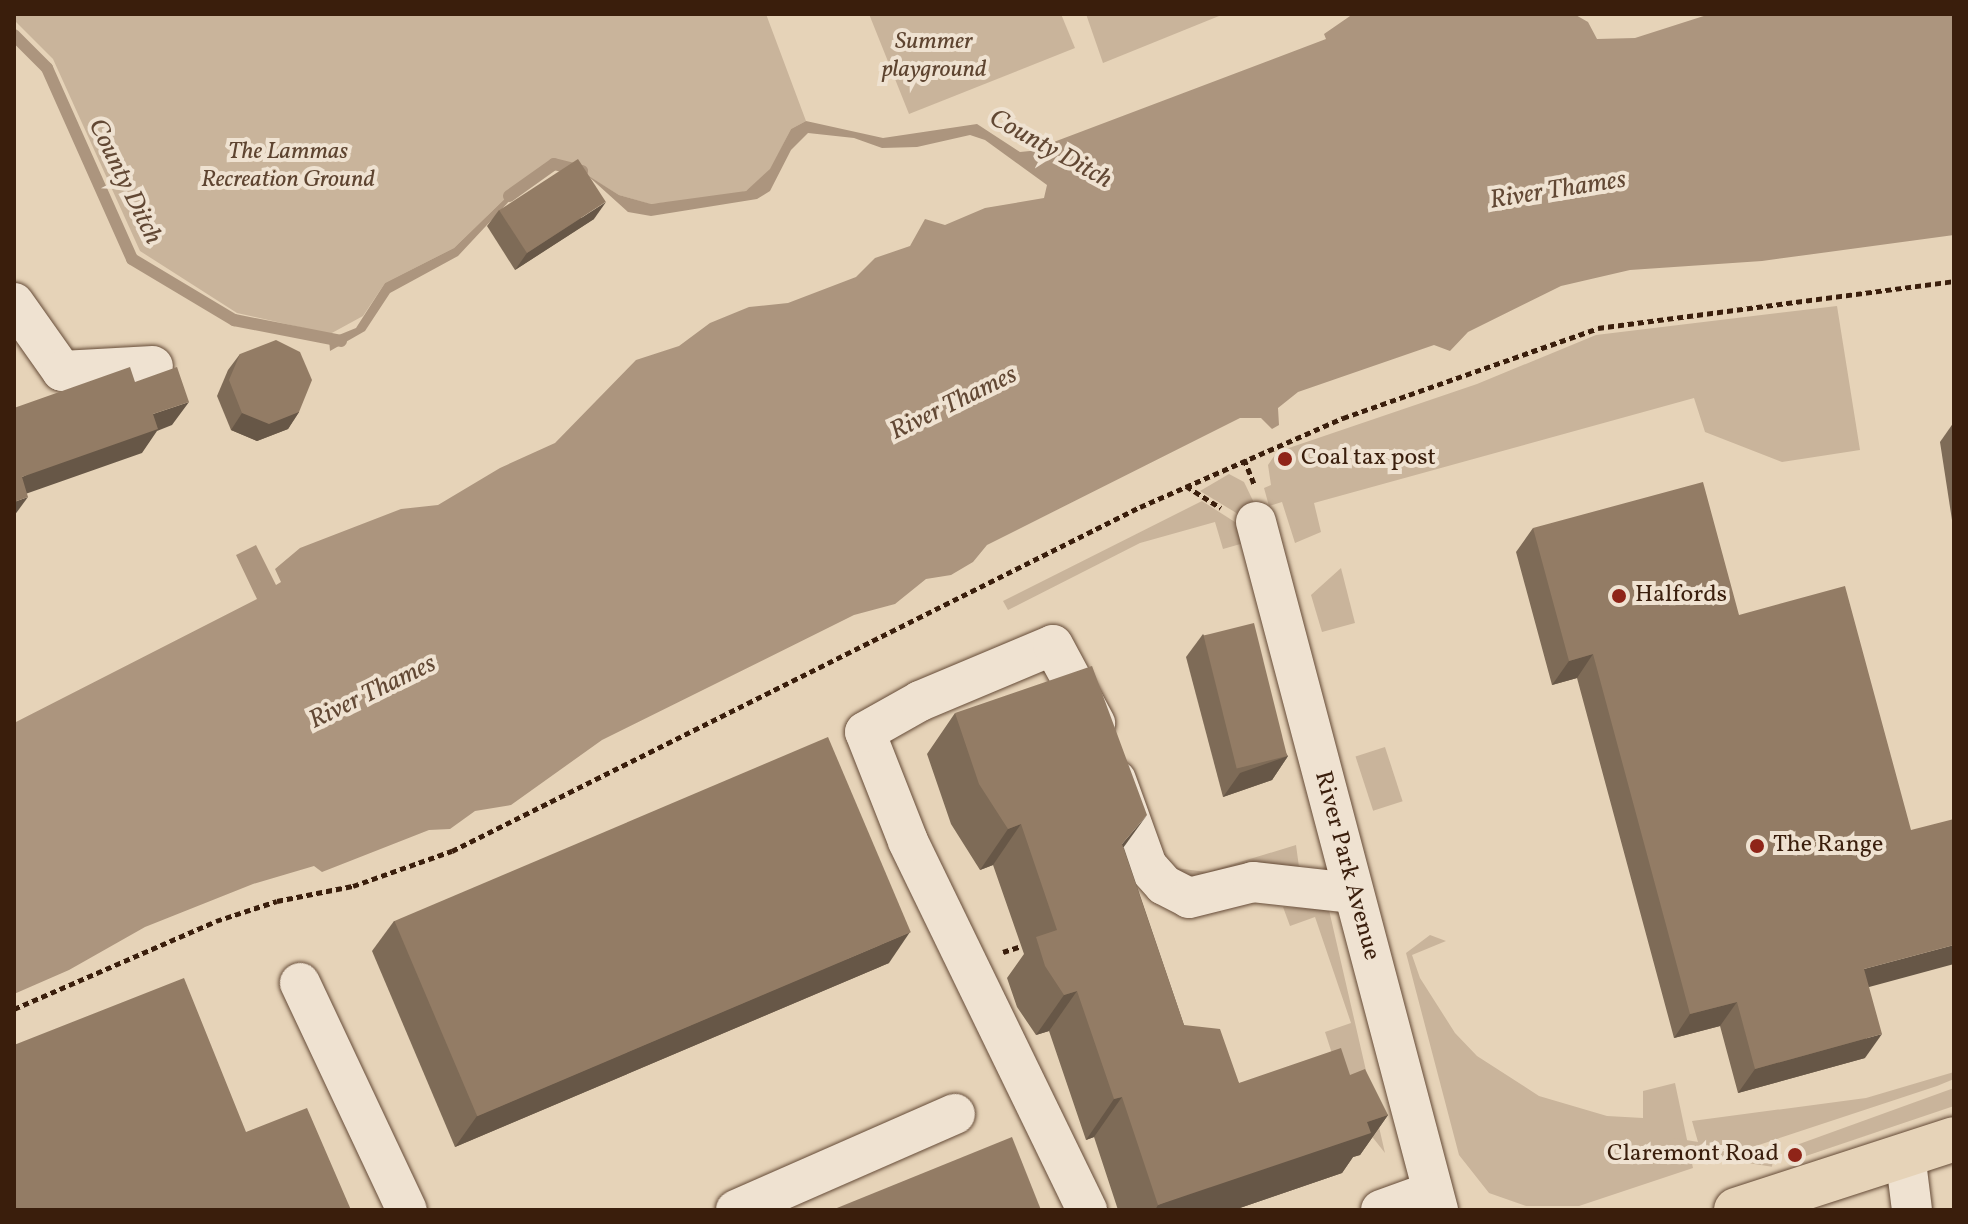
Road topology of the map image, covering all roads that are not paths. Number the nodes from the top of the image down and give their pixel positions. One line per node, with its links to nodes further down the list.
1 (14, 303): 2 (street)
2 (153, 366)
3 (1256, 522): 4 (street, River Park Avenue)
4 (1353, 893): 9 (street, River Park Avenue); 13 (street)
5 (300, 983): 11 (street)
6 (955, 1114): 12 (street)
7 (1954, 1139): 8 (main road)
8 (1905, 1154): 14 (main road); 15 (street)
9 (1435, 1201): 10 (street)
10 (1386, 1209)
11 (407, 1210)
12 (736, 1210)
13 (1087, 1210)
14 (1736, 1210)
15 (1912, 1210)

